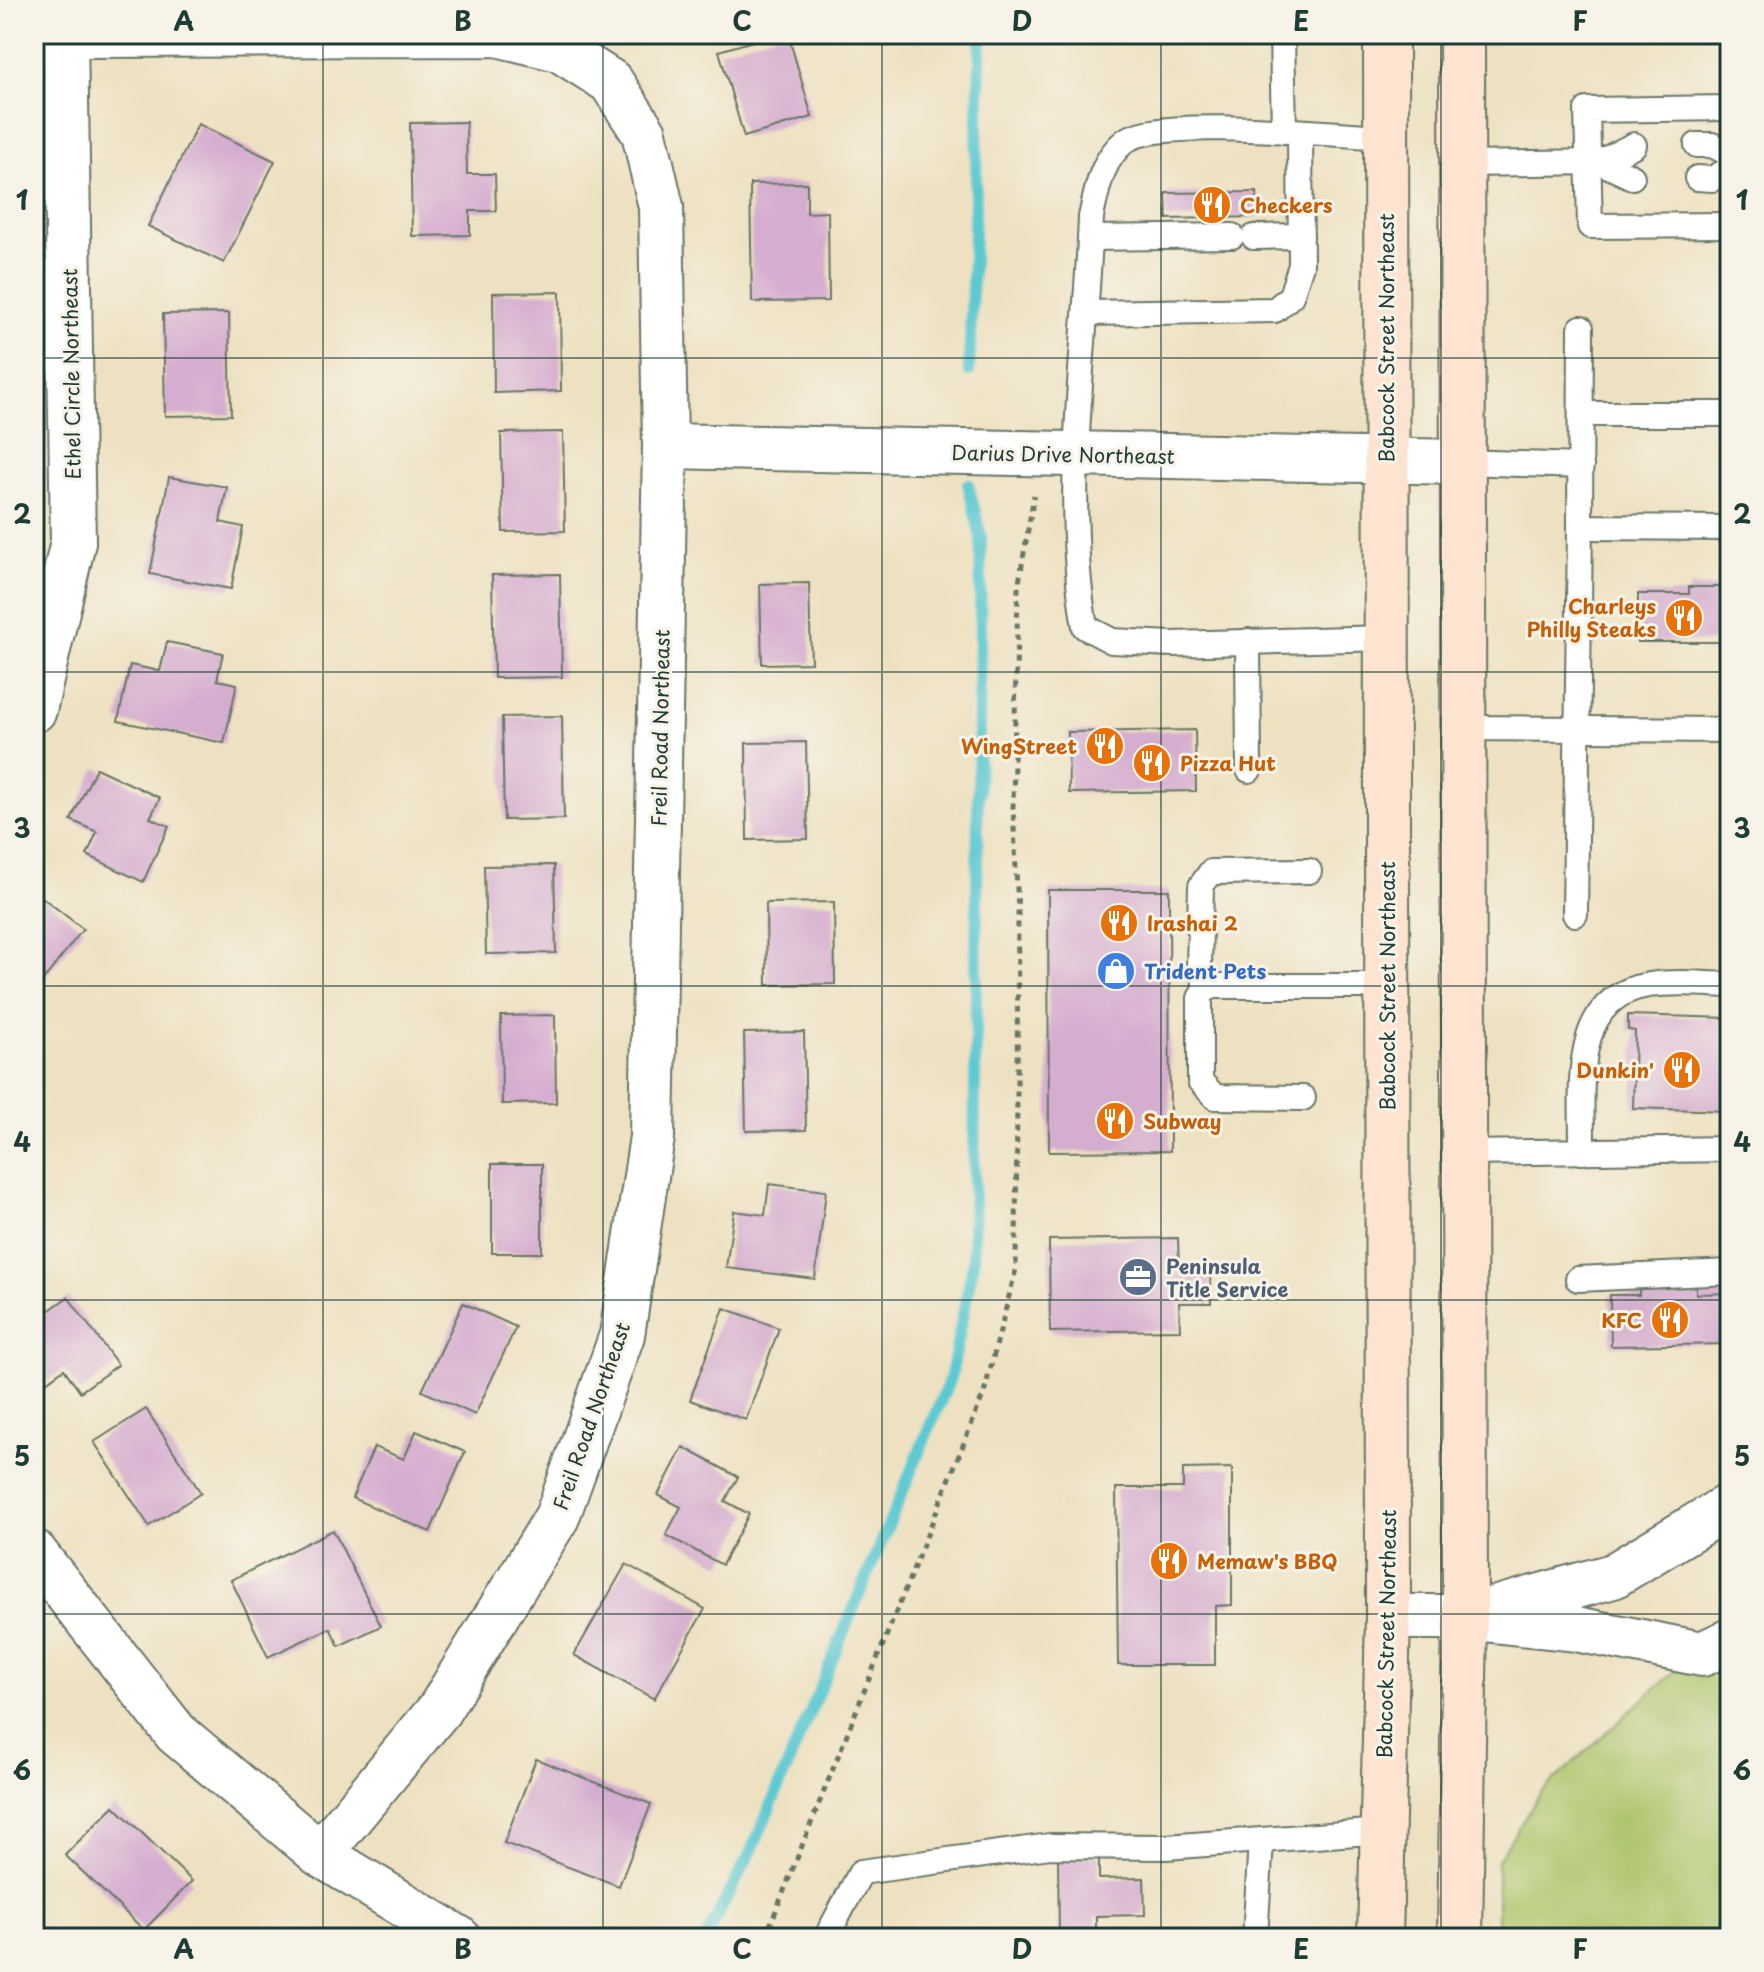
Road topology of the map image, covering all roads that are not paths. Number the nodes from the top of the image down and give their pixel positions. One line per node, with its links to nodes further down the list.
1 (1282, 34): 6 (lane)
2 (1386, 34): 7 (main road, Babcock Street Northeast)
3 (1462, 34): 12 (main road)
4 (65, 35): 23 (street, Freil Road Northeast); 32 (street, Ethel Circle Northeast)
5 (1730, 108): 11 (lane)
6 (1292, 132): 7 (lane); 17 (lane); 18 (lane)
7 (1386, 137): 25 (main road, Babcock Street Northeast)
8 (1634, 145): 11 (lane)
9 (1697, 145): 10 (lane)
10 (1730, 154)
11 (1594, 162): 12 (lane); 14 (lane); 16 (lane)
12 (1462, 164): 26 (main road)
13 (1730, 169): 15 (lane)
14 (1632, 177)
15 (1697, 178)
16 (1730, 225)
17 (1301, 236): 18 (lane); 19 (lane)
18 (1091, 238): 19 (lane)
19 (1086, 313): 24 (lane)
20 (1581, 328): 21 (lane)
21 (1581, 414): 22 (lane); 27 (lane)
22 (1730, 414)
23 (665, 446): 24 (street, Darius Drive Northeast); 55 (street, Freil Road Northeast)
24 (1060, 454): 25 (street, Darius Drive Northeast); 31 (lane)
25 (1385, 461): 26 (street, Darius Drive Northeast); 30 (main road, Babcock Street Northeast)
26 (1462, 462): 27 (lane); 33 (main road)
27 (1581, 466): 28 (lane)
28 (1580, 527): 29 (lane); 34 (lane)
29 (1730, 528)
30 (1385, 638): 31 (lane); 41 (main road, Babcock Street Northeast)
31 (1248, 641): 36 (lane)
32 (34, 710)
33 (1462, 728): 34 (lane); 45 (main road)
34 (1578, 729): 35 (lane); 38 (lane)
35 (1730, 730)
36 (1249, 770)
37 (1309, 871): 40 (lane)
38 (1575, 914)
39 (1730, 985): 44 (lane)
40 (1214, 986): 41 (lane); 42 (lane)
41 (1386, 986): 50 (main road, Babcock Street Northeast)
42 (1303, 1098)
43 (1730, 1149): 44 (lane)
44 (1582, 1152): 45 (lane)
45 (1464, 1153): 51 (main road)
46 (1730, 1272): 47 (lane)
47 (1578, 1279)
48 (1730, 1505): 51 (street)
49 (34, 1552): 55 (street)
50 (1388, 1617): 51 (street); 53 (main road, Babcock Street Northeast)
51 (1465, 1617): 52 (street); 60 (main road)
52 (1730, 1641)
53 (1383, 1831): 54 (lane); 59 (main road, Babcock Street Northeast)
54 (1261, 1841): 57 (lane); 58 (lane)
55 (320, 1854): 56 (street)
56 (458, 1938)
57 (826, 1938)
58 (1255, 1938)
59 (1380, 1938)
60 (1460, 1938)

